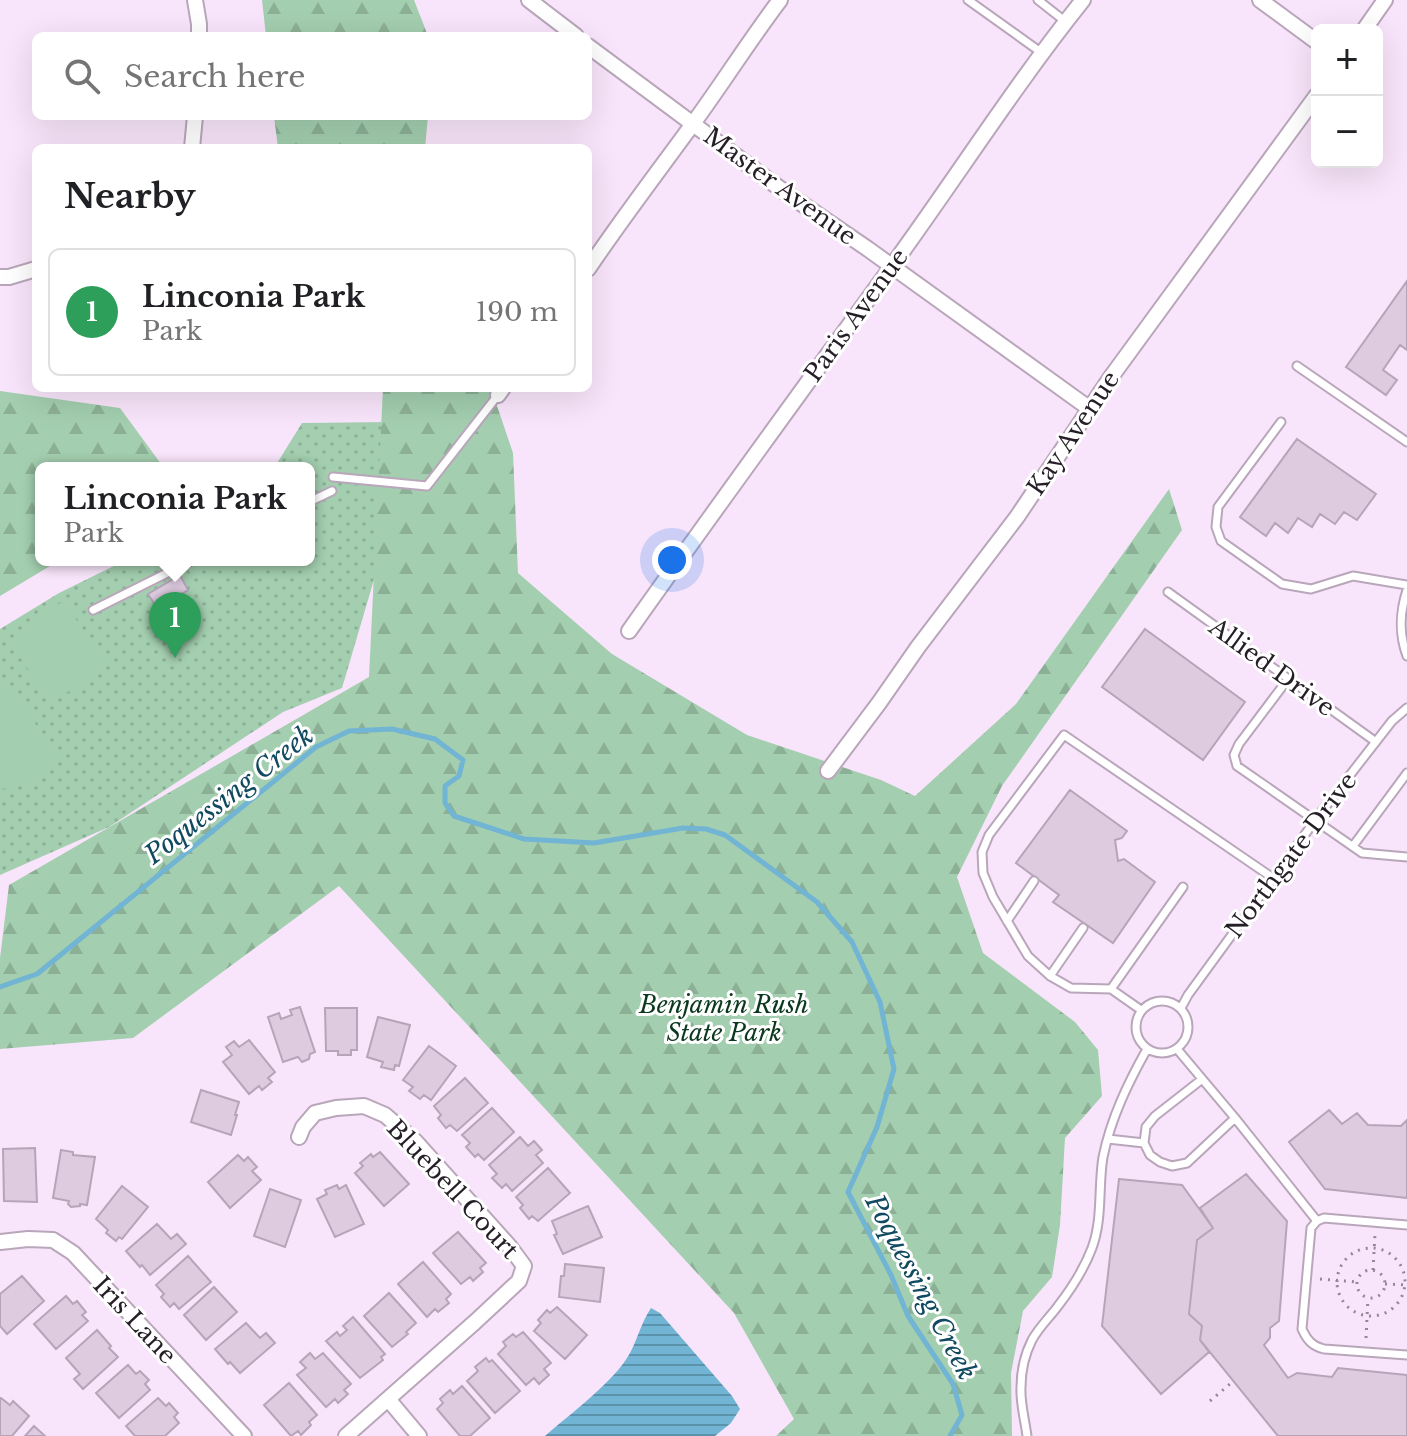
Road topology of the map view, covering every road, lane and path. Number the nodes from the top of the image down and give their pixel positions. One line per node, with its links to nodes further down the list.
1 (195, 0): 11 (street)
2 (529, 0): 12 (street)
3 (780, 0): 18 (street)
4 (968, 0): 15 (lane)
5 (1038, 0): 9 (lane)
6 (1083, 0): 9 (street, Paris Avenue)
7 (1260, 0): 13 (street)
8 (1385, 0): 10 (street)
9 (1066, 22): 15 (street, Paris Avenue)
10 (1368, 24)
11 (199, 32)
12 (571, 32)
13 (1311, 38)
14 (592, 49): 18 (street, Master Avenue)
15 (1042, 53): 21 (street, Paris Avenue)
16 (1316, 96): 26 (street, Kay Avenue)
17 (195, 120): 19 (street)
18 (693, 123): 20 (street); 21 (street, Master Avenue)
19 (192, 144)
20 (592, 263)
21 (892, 266): 26 (street, Master Avenue); 36 (street, Paris Avenue)
22 (32, 270): 23 (street)
23 (0, 277)
24 (1297, 366): 28 (lane)
25 (499, 392): 29 (lane)
26 (1090, 409): 41 (street, Kay Avenue)
27 (1281, 422): 33 (lane)
28 (1407, 442)
29 (333, 477)
30 (332, 491): 31 (lane)
31 (315, 499)
32 (181, 566): 35 (lane)
33 (1407, 588): 37 (lane)
34 (1168, 592): 38 (lane, Allied Drive)
35 (93, 610)
36 (629, 631)
37 (1407, 656)
38 (1288, 679): 40 (lane, Allied Drive); 43 (lane)
39 (1407, 708): 40 (lane, Northgate Drive)
40 (1376, 742): 43 (lane, Northgate Drive)
41 (828, 771)
42 (1407, 773): 44 (lane)
43 (1316, 820): 44 (lane); 46 (lane, Northgate Drive)
44 (1353, 846): 45 (lane)
45 (1407, 857)
46 (1273, 878): 49 (lane); 53 (lane, Northgate Drive)
47 (1034, 881): 49 (lane)
48 (1183, 887): 52 (lane)
49 (1007, 921): 51 (lane)
50 (1083, 928): 51 (lane)
51 (1050, 976): 52 (lane)
52 (1111, 989): 54 (lane)
53 (1181, 1008): 54 (lane); 56 (lane)
54 (1141, 1010): 55 (lane)
55 (1147, 1049): 56 (lane); 60 (lane)
56 (1177, 1049): 57 (lane)
57 (1201, 1080): 58 (lane); 61 (lane)
58 (1235, 1118): 61 (lane); 62 (lane)
59 (299, 1137): 78 (street, Bluebell Court)
60 (1108, 1139): 61 (lane); 83 (lane)
61 (1144, 1143)
62 (1317, 1221): 63 (lane); 68 (lane)
63 (1376, 1222): 64 (lane); 66 (path)
64 (1407, 1225)
65 (4, 1241): 80 (street, Iris Lane)
66 (1374, 1248): 67 (path); 69 (path); 72 (path)
67 (1373, 1270): 70 (path); 71 (path)
68 (1306, 1278): 69 (path); 75 (lane)
69 (1336, 1280): 70 (path); 74 (path)
70 (1357, 1282): 73 (path)
71 (1385, 1284): 72 (path); 73 (path)
72 (1406, 1285): 74 (path)
73 (1368, 1298): 74 (path)
74 (1367, 1316): 75 (path)
75 (1365, 1352): 76 (lane)
76 (1407, 1355)
77 (1231, 1383): 79 (path)
78 (388, 1399): 81 (street); 82 (street)
79 (1210, 1401)
80 (244, 1436)
81 (346, 1436)
82 (419, 1436)
83 (1027, 1436)

